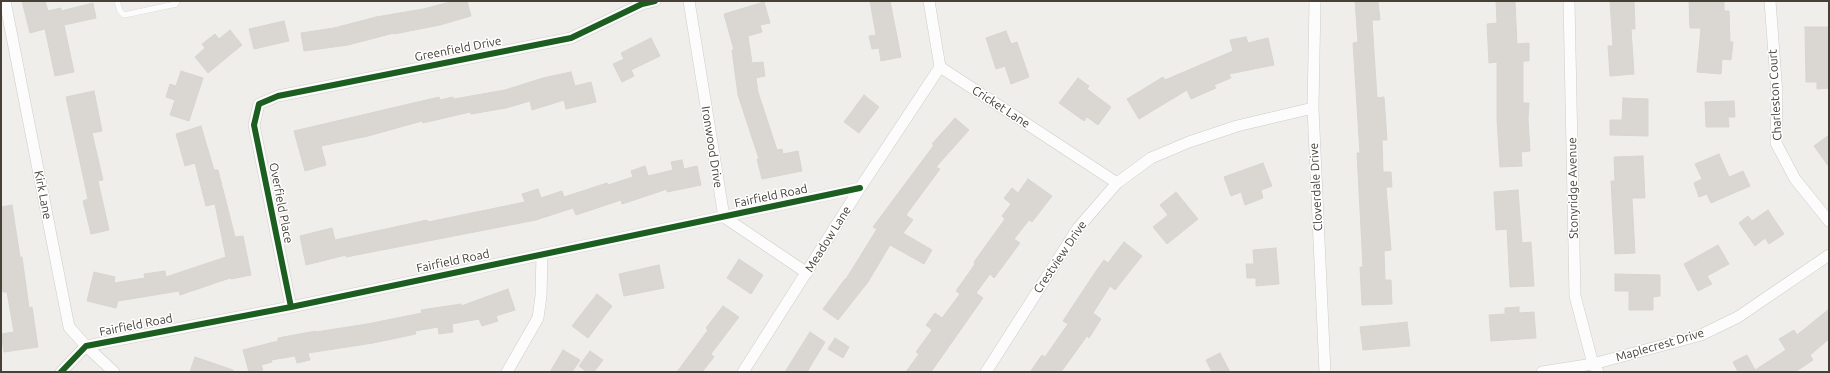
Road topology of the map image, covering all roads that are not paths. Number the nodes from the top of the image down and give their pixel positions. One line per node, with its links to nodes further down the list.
1 (5, 1): 21 (street, Kirk Lane)
2 (177, 1): 9 (lane)
3 (655, 1): 11 (street, Greenfield Drive)
4 (689, 1): 15 (street, Ironwood Drive)
5 (929, 1): 10 (street)
6 (1315, 1): 12 (street, Cloverdale Drive)
7 (1569, 1): 22 (street, Stonyridge Avenue)
8 (1770, 1): 16 (street, Charleston Court)
9 (117, 3)
10 (940, 67): 13 (street, Cricket Lane); 14 (street, Meadow Lane)
11 (259, 104): 20 (street, Overfield Place)
12 (1313, 108): 13 (street, Crestview Drive); 28 (street, Cloverdale Drive)
13 (1117, 183): 27 (street, Crestview Drive)
14 (860, 188): 15 (street, Fairfield Road); 19 (street, Meadow Lane)
15 (724, 217): 17 (street, Fairfield Road); 19 (street)
16 (1829, 221)
17 (542, 254): 20 (street, Fairfield Road); 25 (street)
18 (1829, 255): 22 (street, Maplecrest Drive)
19 (806, 273): 26 (street, Meadow Lane)
20 (291, 307): 21 (street, Fairfield Road)
21 (86, 346): 23 (street, Fairfield Road); 24 (street, Kirk Lane)
22 (1595, 368): 29 (street, Maplecrest Drive)
23 (61, 372)
24 (114, 372)
25 (507, 372)
26 (743, 372)
27 (986, 372)
28 (1325, 372)
29 (1542, 372)

